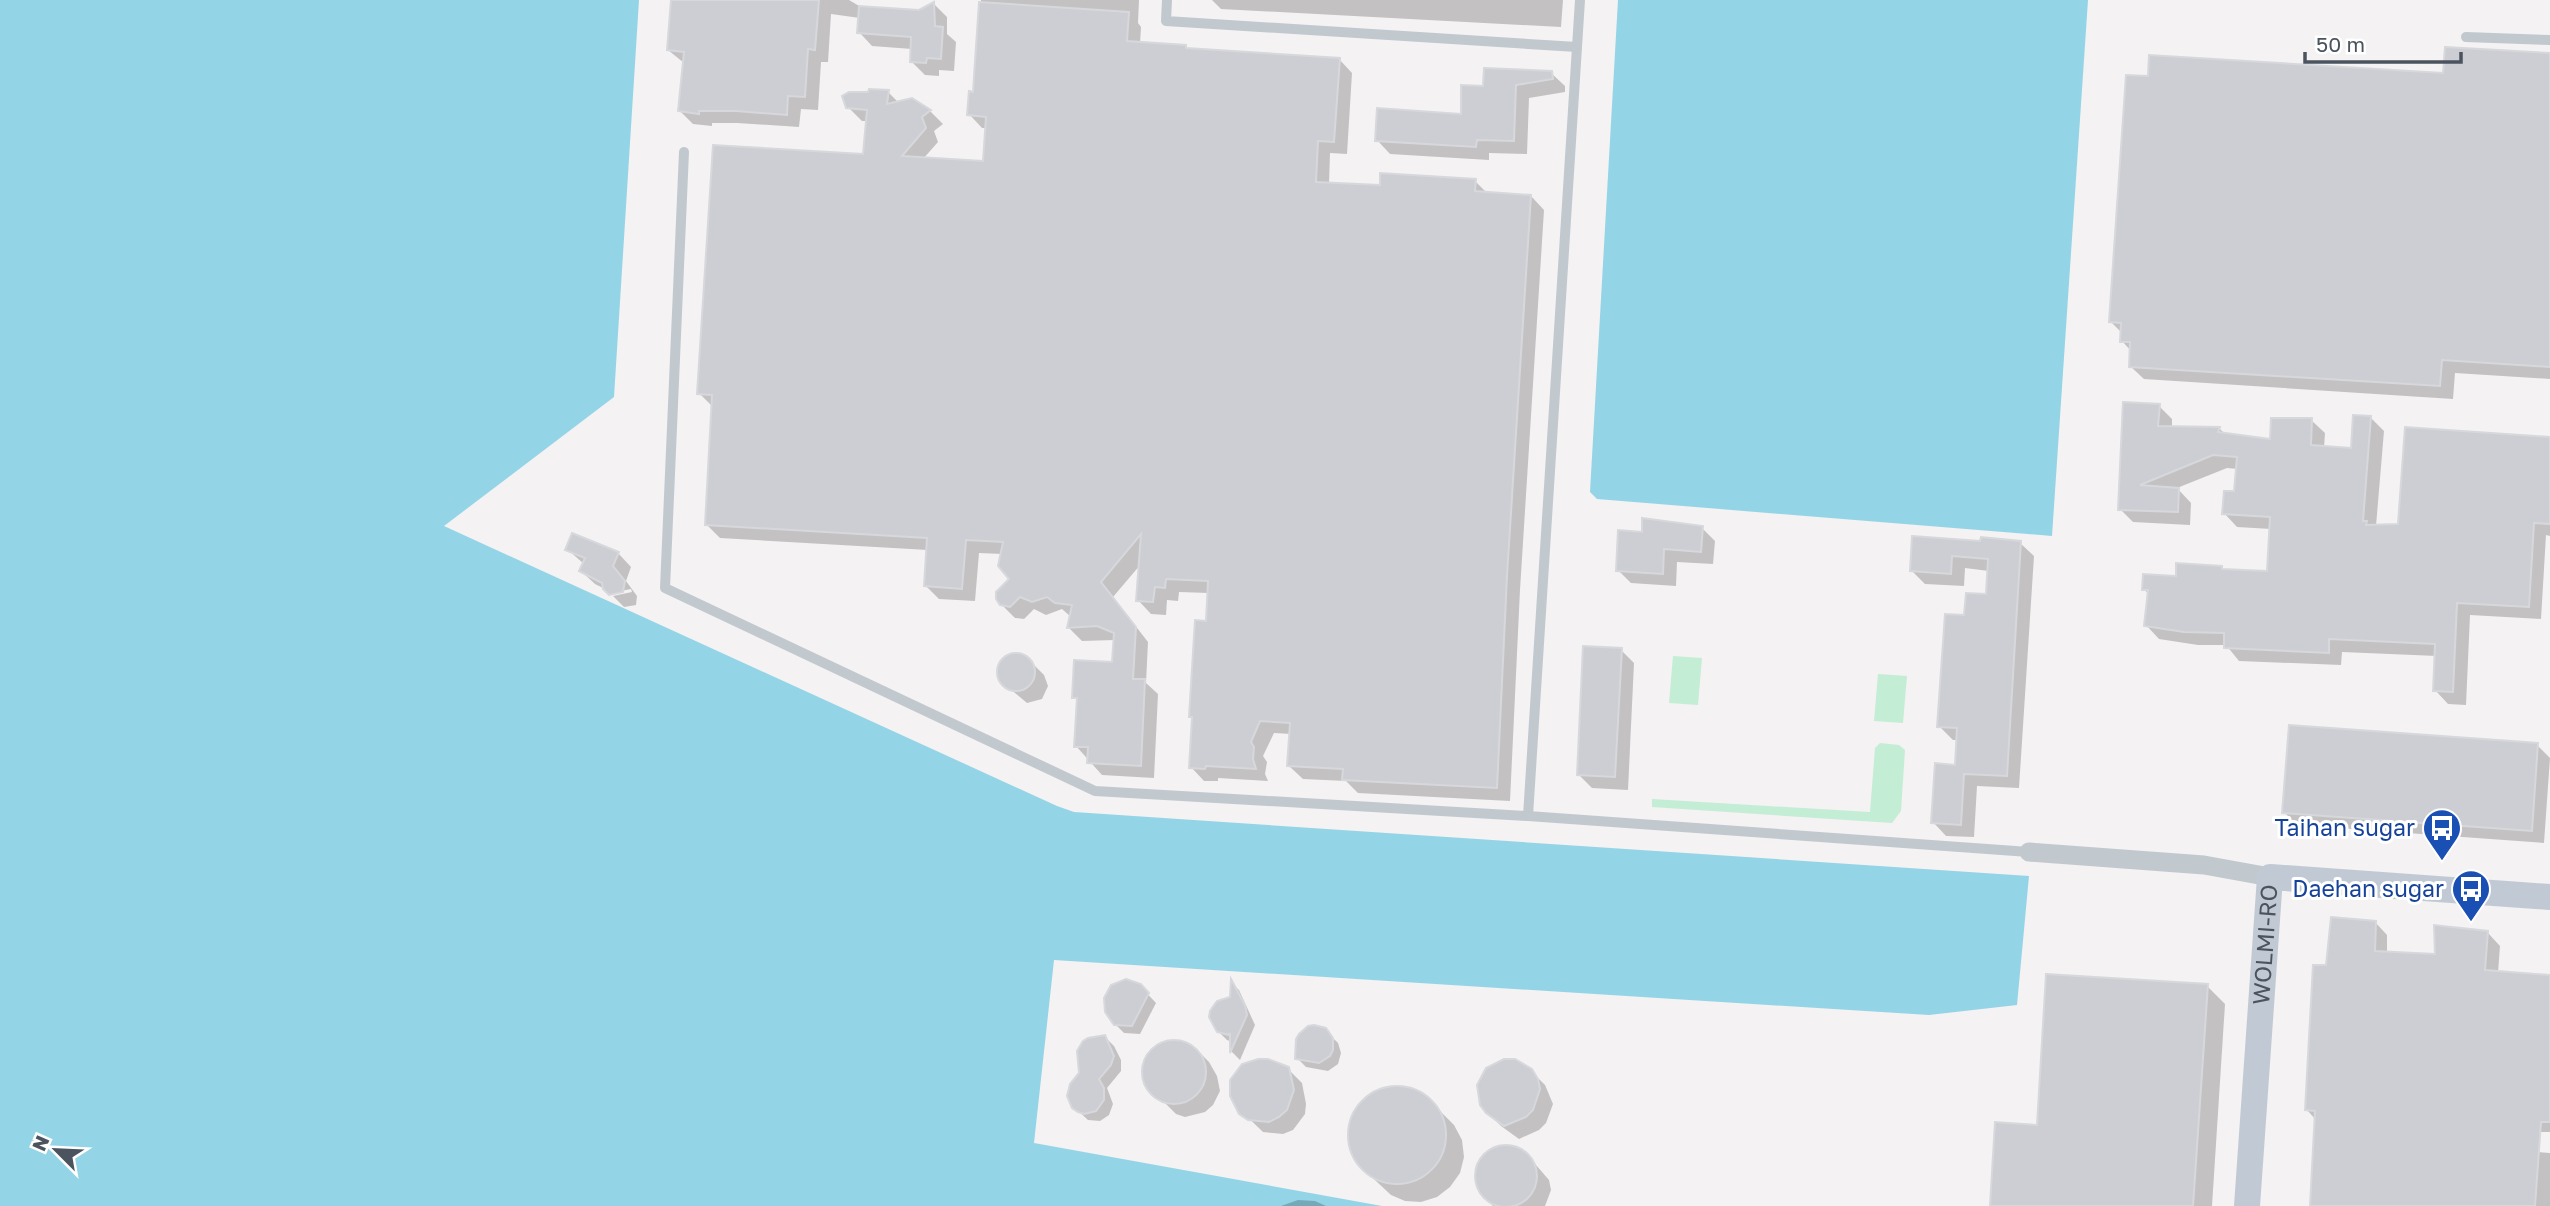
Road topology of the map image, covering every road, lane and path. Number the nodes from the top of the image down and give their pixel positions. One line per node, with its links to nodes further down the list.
1 (1167, 0): 5 (lane)
2 (1580, 0): 5 (lane)
3 (2466, 37): 4 (lane)
4 (2550, 40)
5 (1577, 47): 7 (lane)
6 (684, 152): 7 (lane)
7 (1528, 816): 8 (lane)
8 (2029, 852): 9 (street)
9 (2270, 877): 10 (main road, WOLMI-RO); 11 (main road, WOLMI-RO)
10 (2550, 897)
11 (2247, 1206)

